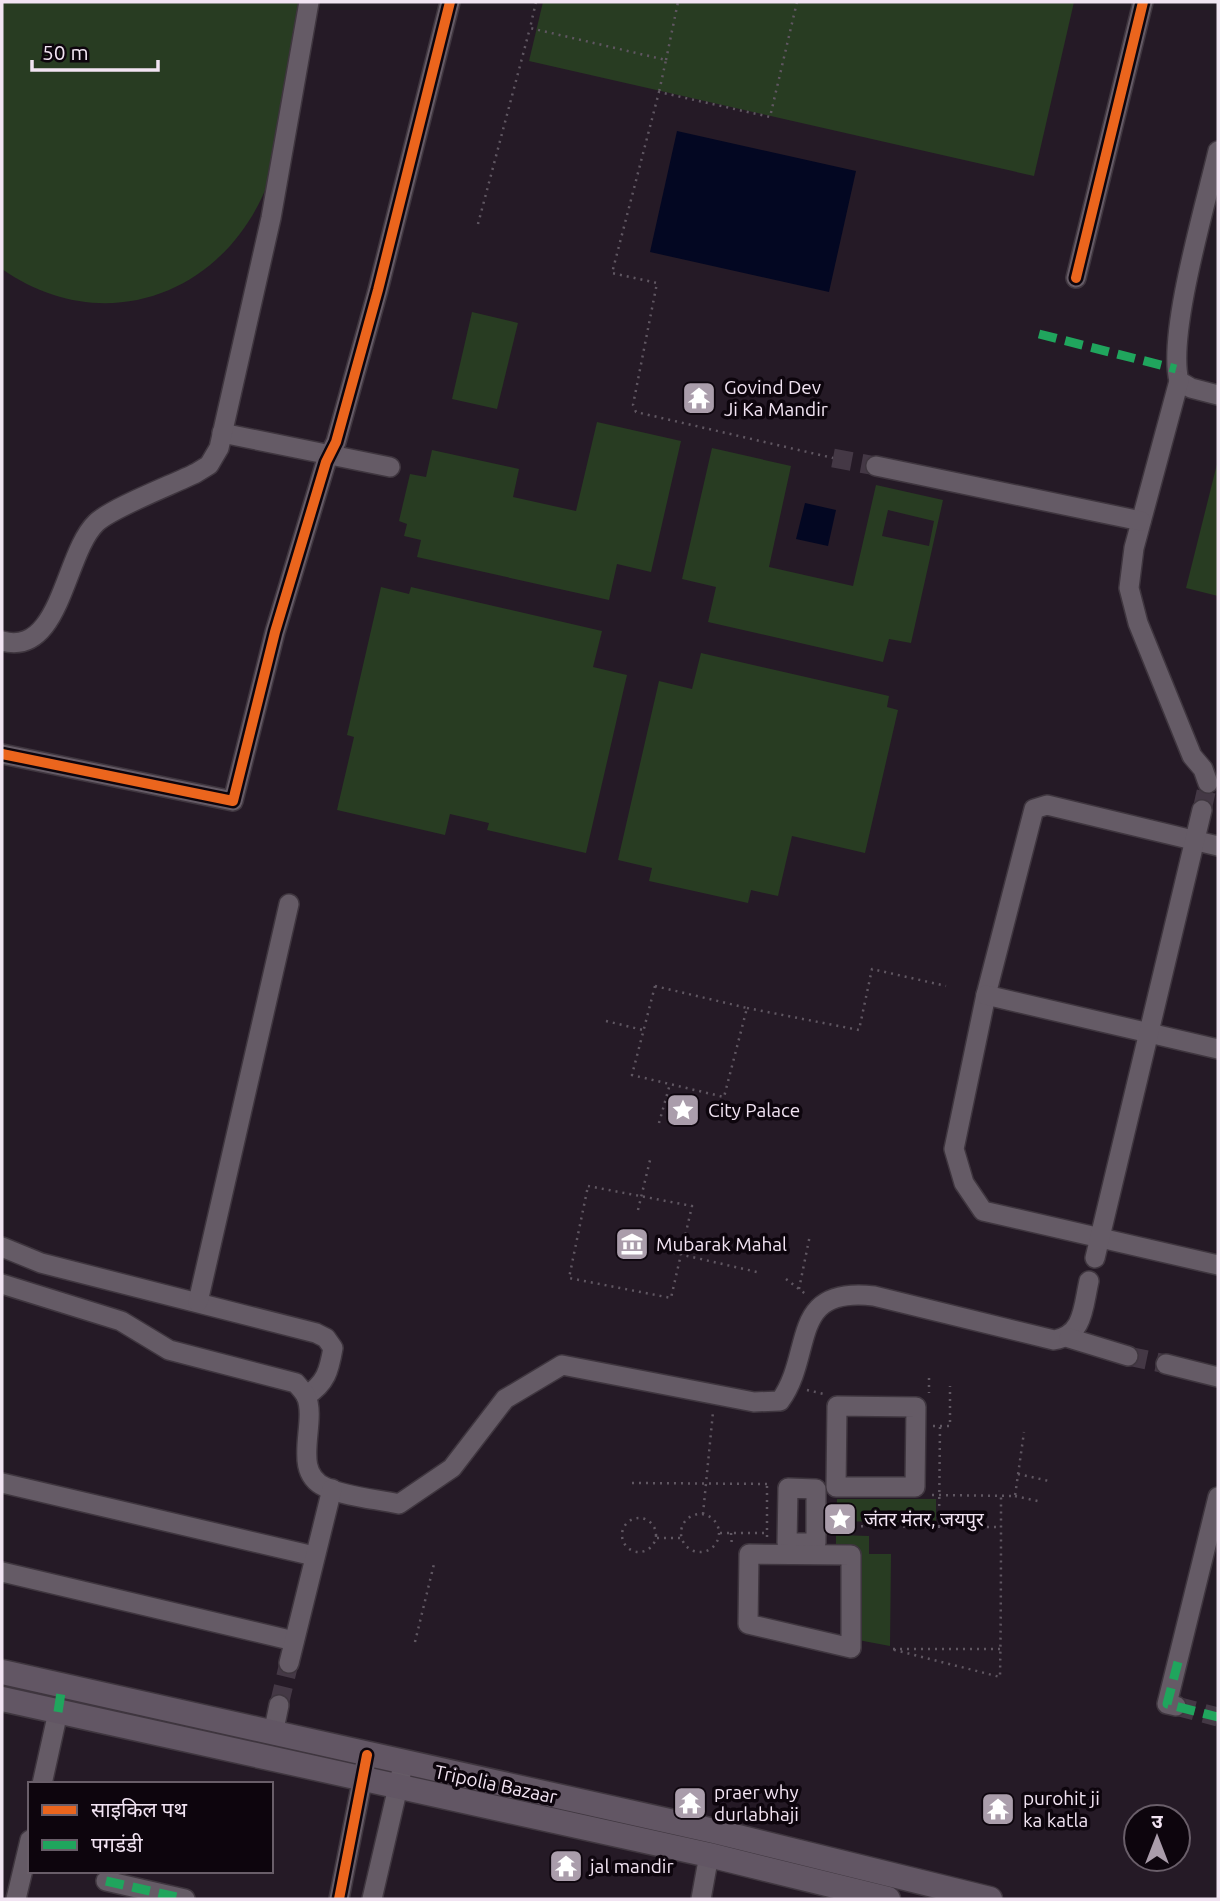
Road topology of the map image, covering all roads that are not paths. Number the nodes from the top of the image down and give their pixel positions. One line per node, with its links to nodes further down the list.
1 (309, 2): 8 (street)
2 (450, 2): 9 (street)
3 (1143, 2): 5 (street)
4 (1218, 151): 6 (street)
5 (1076, 278)
6 (1179, 381): 7 (street); 12 (street)
7 (1218, 395)
8 (222, 433): 9 (street); 13 (street)
9 (330, 455): 11 (street); 14 (street)
10 (876, 466): 12 (street)
11 (390, 467)
12 (1141, 521): 15 (street)
13 (2, 641)
14 (2, 754)
15 (1208, 783)
16 (1202, 810): 17 (street)
17 (1195, 841): 18 (street); 20 (street); 21 (street)
18 (1218, 846)
19 (289, 904): 29 (street)
20 (986, 995): 21 (street); 23 (street)
21 (1148, 1032): 22 (street); 23 (street)
22 (1218, 1049)
23 (1099, 1238): 25 (street); 26 (street)
24 (2, 1247): 29 (street)
25 (1095, 1258)
26 (1218, 1265)
27 (1089, 1282): 30 (street)
28 (2, 1284): 34 (street)
29 (198, 1302): 34 (street)
30 (1069, 1338): 31 (street); 37 (street)
31 (1128, 1356)
32 (1166, 1364): 33 (street)
33 (1218, 1377)
34 (306, 1396): 37 (street)
35 (837, 1406): 35 (street)
36 (2, 1483): 40 (street)
37 (332, 1489): 40 (street)
38 (1218, 1497): 47 (street)
39 (767, 1554): 39 (street)
40 (314, 1556): 42 (street)
41 (2, 1572): 42 (street)
42 (293, 1641): 43 (street)
43 (289, 1662)
44 (2, 1672): 49 (main road, Tripolia Bazaar)
45 (2, 1699): 48 (main road, Tripolia Bazaar)
46 (279, 1705): 49 (street)
47 (1176, 1706)
48 (58, 1712): 52 (main road, Tripolia Bazaar); 53 (street)
49 (273, 1734): 50 (main road, Tripolia Bazaar)
50 (367, 1755): 51 (main road, Tripolia Bazaar); 52 (street)
51 (404, 1763): 54 (street); 55 (main road, Tripolia Bazaar)
52 (362, 1780): 54 (main road, Tripolia Bazaar); 60 (street)
53 (42, 1782)
54 (397, 1788): 55 (main road, Tripolia Bazaar); 61 (street)
55 (711, 1843): 62 (street); 63 (main road, Tripolia Bazaar); 64 (main road, Tripolia Bazaar)
56 (28, 1848): 58 (street)
57 (106, 1881): 59 (street)
58 (16, 1899)
59 (185, 1899)
60 (339, 1899)
61 (372, 1899)
62 (701, 1899)
63 (888, 1899)
64 (990, 1899)

